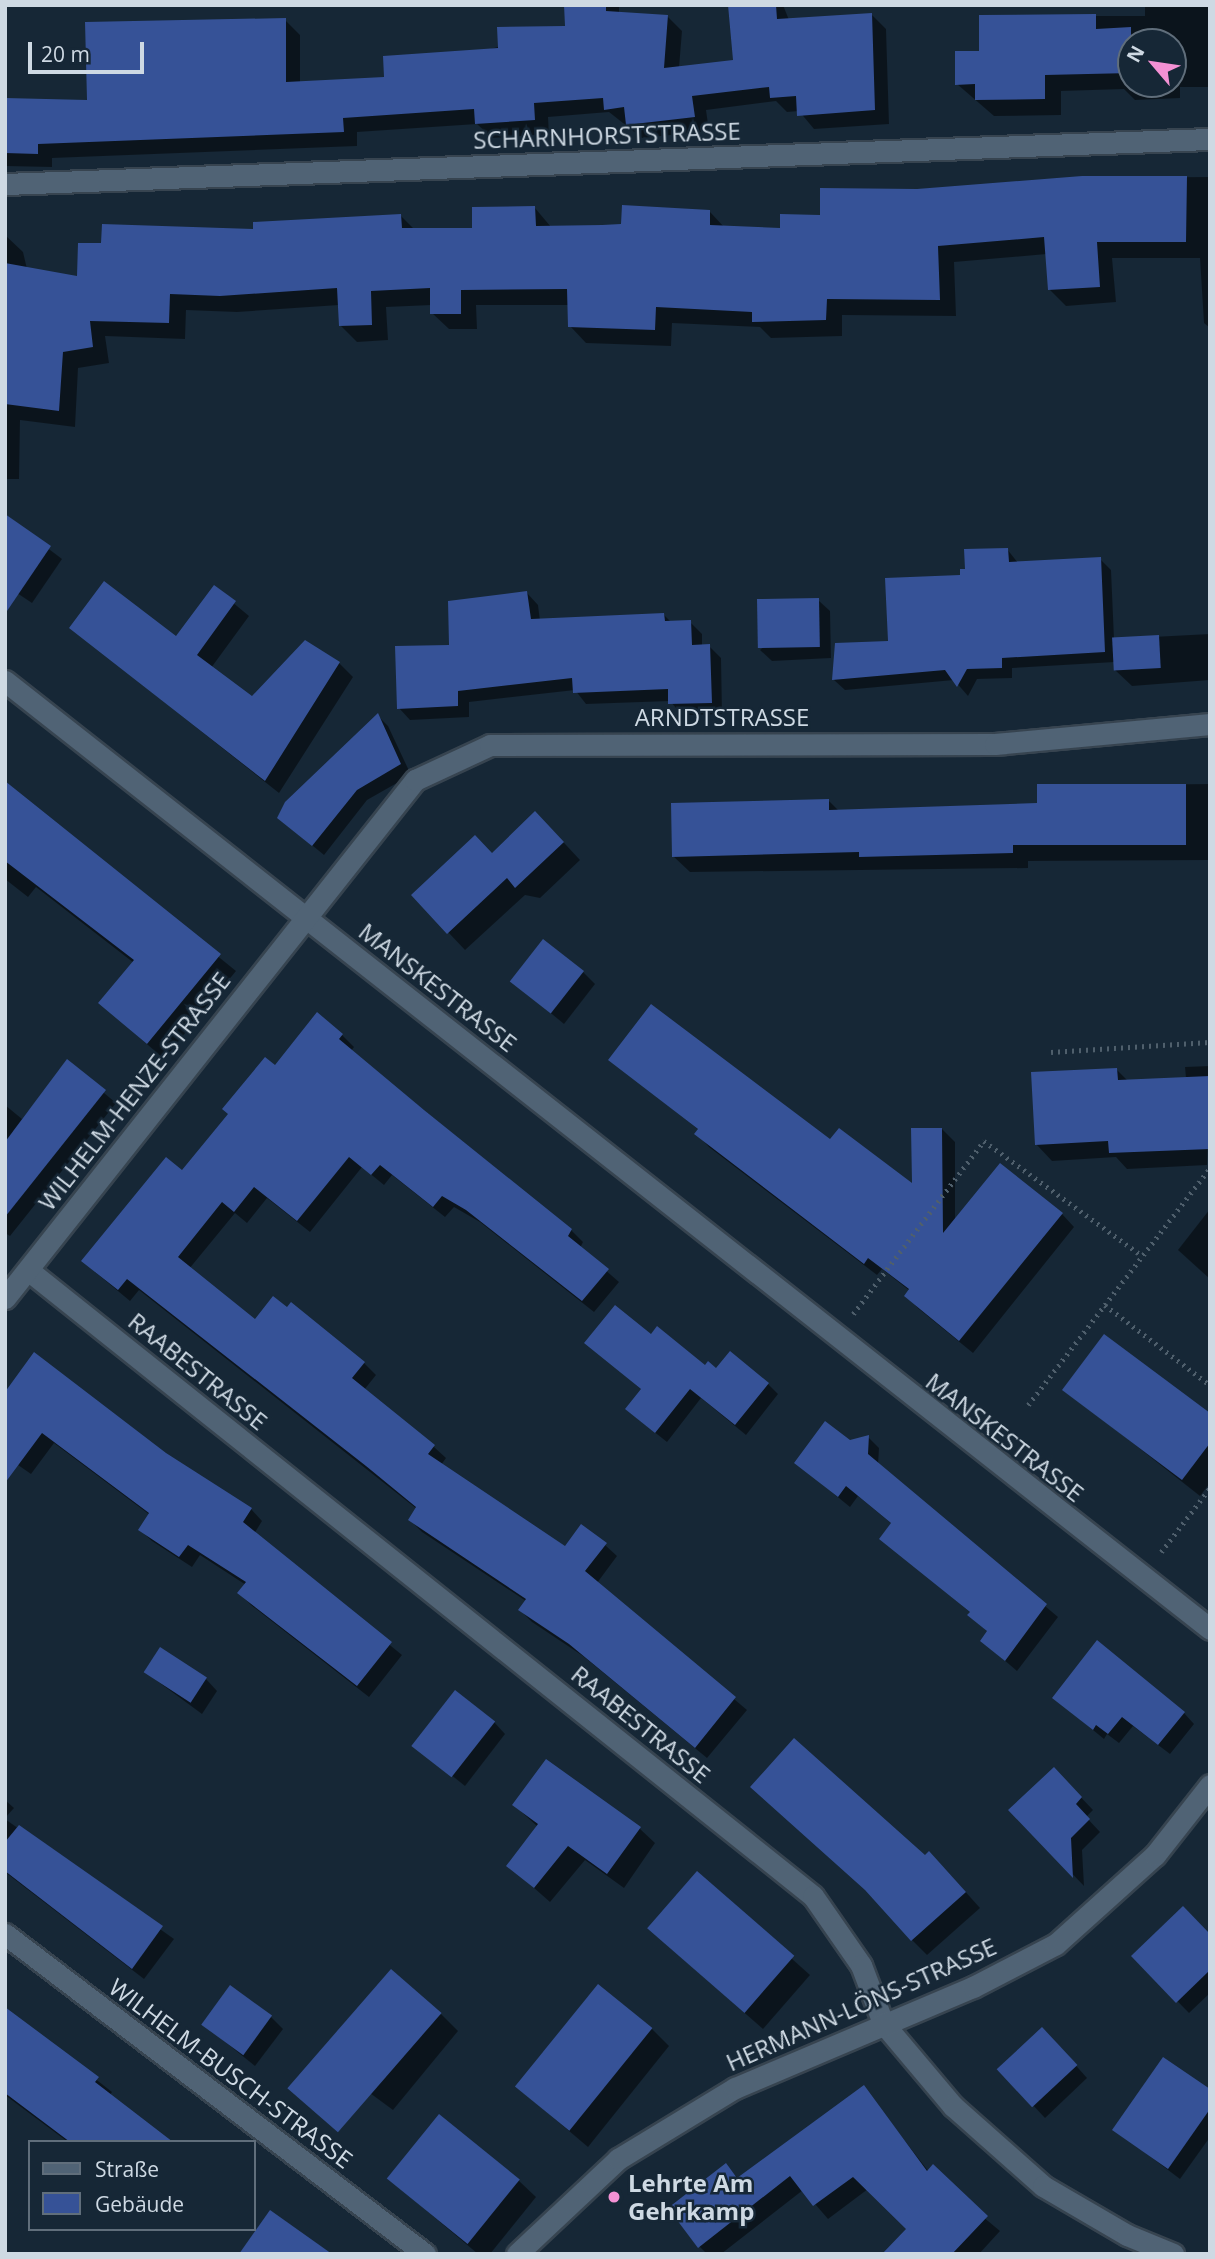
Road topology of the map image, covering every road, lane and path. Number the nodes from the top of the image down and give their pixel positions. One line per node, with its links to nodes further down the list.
1 (1210, 139): 2 (street, SCHARNHORSTSTRASSE)
2 (5, 184)
3 (5, 681): 5 (street, MANSKESTRASSE)
4 (1210, 724): 5 (street, ARNDTSTRASSE)
5 (304, 915): 10 (street, WILHELM-HENZE-STRASSE); 13 (street, MANSKESTRASSE)
6 (1210, 1042): 7 (path)
7 (1051, 1052)
8 (1210, 1168): 9 (path, MANSKESTRASSE)
9 (1142, 1256): 12 (path, MANSKESTRASSE); 13 (path)
10 (28, 1270): 11 (street, WILHELM-HENZE-STRASSE); 21 (street, RAABESTRASSE)
11 (5, 1298)
12 (1105, 1305): 14 (path); 15 (path, MANSKESTRASSE)
13 (836, 1337): 17 (street, MANSKESTRASSE)
14 (1210, 1385)
15 (1028, 1405)
16 (1210, 1488): 17 (path)
17 (1141, 1578): 18 (street, MANSKESTRASSE)
18 (1210, 1629)
19 (1210, 1785): 21 (street, HERMANN-LÖNS-STRASSE)
20 (5, 1934): 22 (street, WILHELM-BUSCH-STRASSE)
21 (883, 2023): 23 (street, HERMANN-LÖNS-STRASSE); 24 (street, RAABESTRASSE)
22 (425, 2254)
23 (517, 2254)
24 (1173, 2254)

